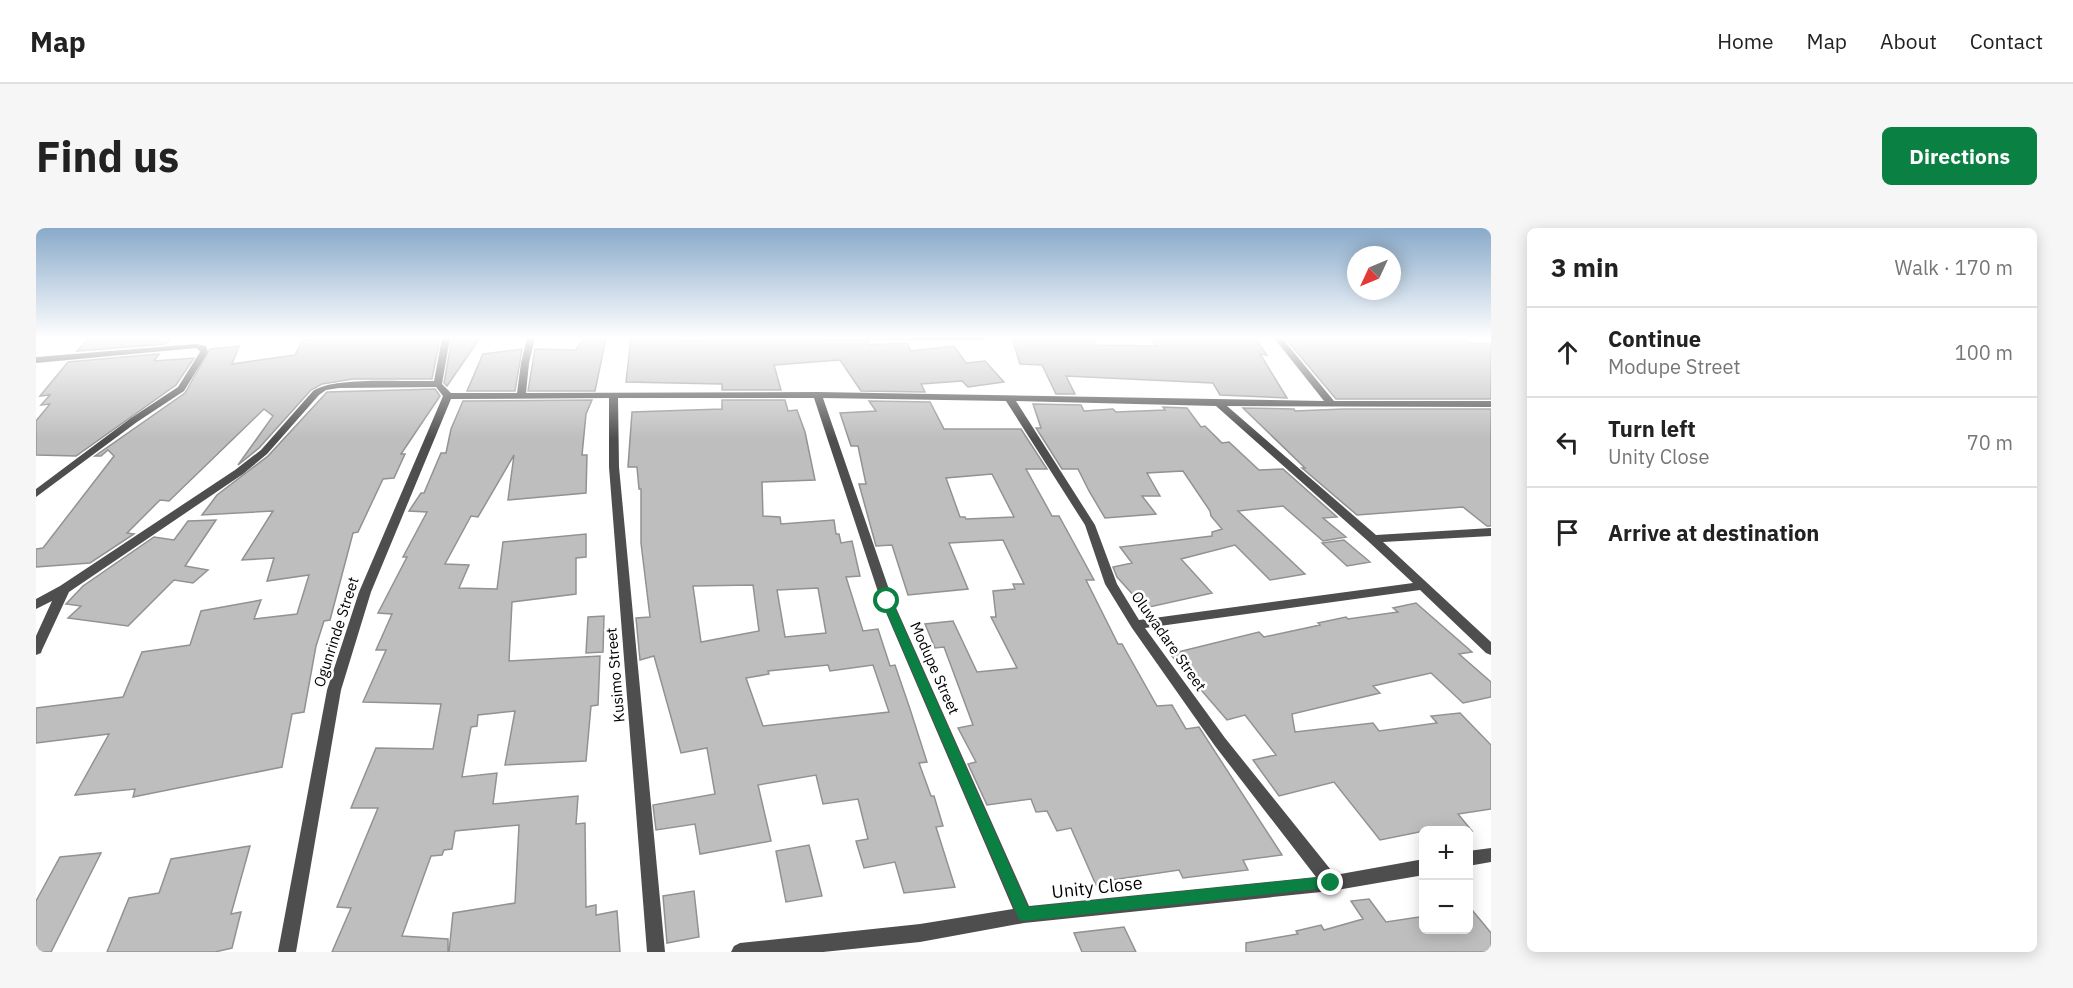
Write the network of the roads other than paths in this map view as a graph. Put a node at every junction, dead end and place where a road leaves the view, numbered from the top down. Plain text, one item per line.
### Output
1 (192, 372) edge
2 (440, 372) edge
3 (524, 372) edge
4 (1305, 372) edge
5 (438, 384) junction
6 (521, 395) junction
7 (818, 395) junction
8 (448, 396) junction
9 (613, 396) junction
10 (1010, 399) junction
11 (1330, 402) junction
12 (1218, 404) junction
13 (1491, 404) edge
14 (36, 494) edge
15 (1491, 532) edge
16 (1373, 539) junction
17 (1423, 586) junction
18 (64, 589) junction
19 (36, 605) edge
20 (1136, 625) junction
21 (36, 650) edge
22 (1491, 650) edge
23 (1491, 855) edge
24 (1473, 858) edge
25 (1419, 868) edge
26 (1331, 883) junction
27 (1024, 915) junction
28 (287, 952) edge
29 (656, 952) edge
30 (740, 952) edge

1 - 14 street
2 - 5 street
3 - 6 street
4 - 11 street
5 - 8 street
5 - 18 street
6 - 8 street
6 - 9 street
7 - 9 street
7 - 10 street
7 - 27 street, Modupe Street
8 - 28 street, Ogunrinde Street
9 - 29 street, Kusimo Street
10 - 12 street
10 - 20 street, Oluwadare Street
11 - 12 street
11 - 13 street
12 - 16 street
15 - 16 street
16 - 17 street
17 - 20 street
17 - 22 street
18 - 19 street
18 - 21 street
20 - 26 street, Oluwadare Street
23 - 24 street
25 - 26 street, Unity Close
26 - 27 street, Unity Close
27 - 30 street, Unity Close

